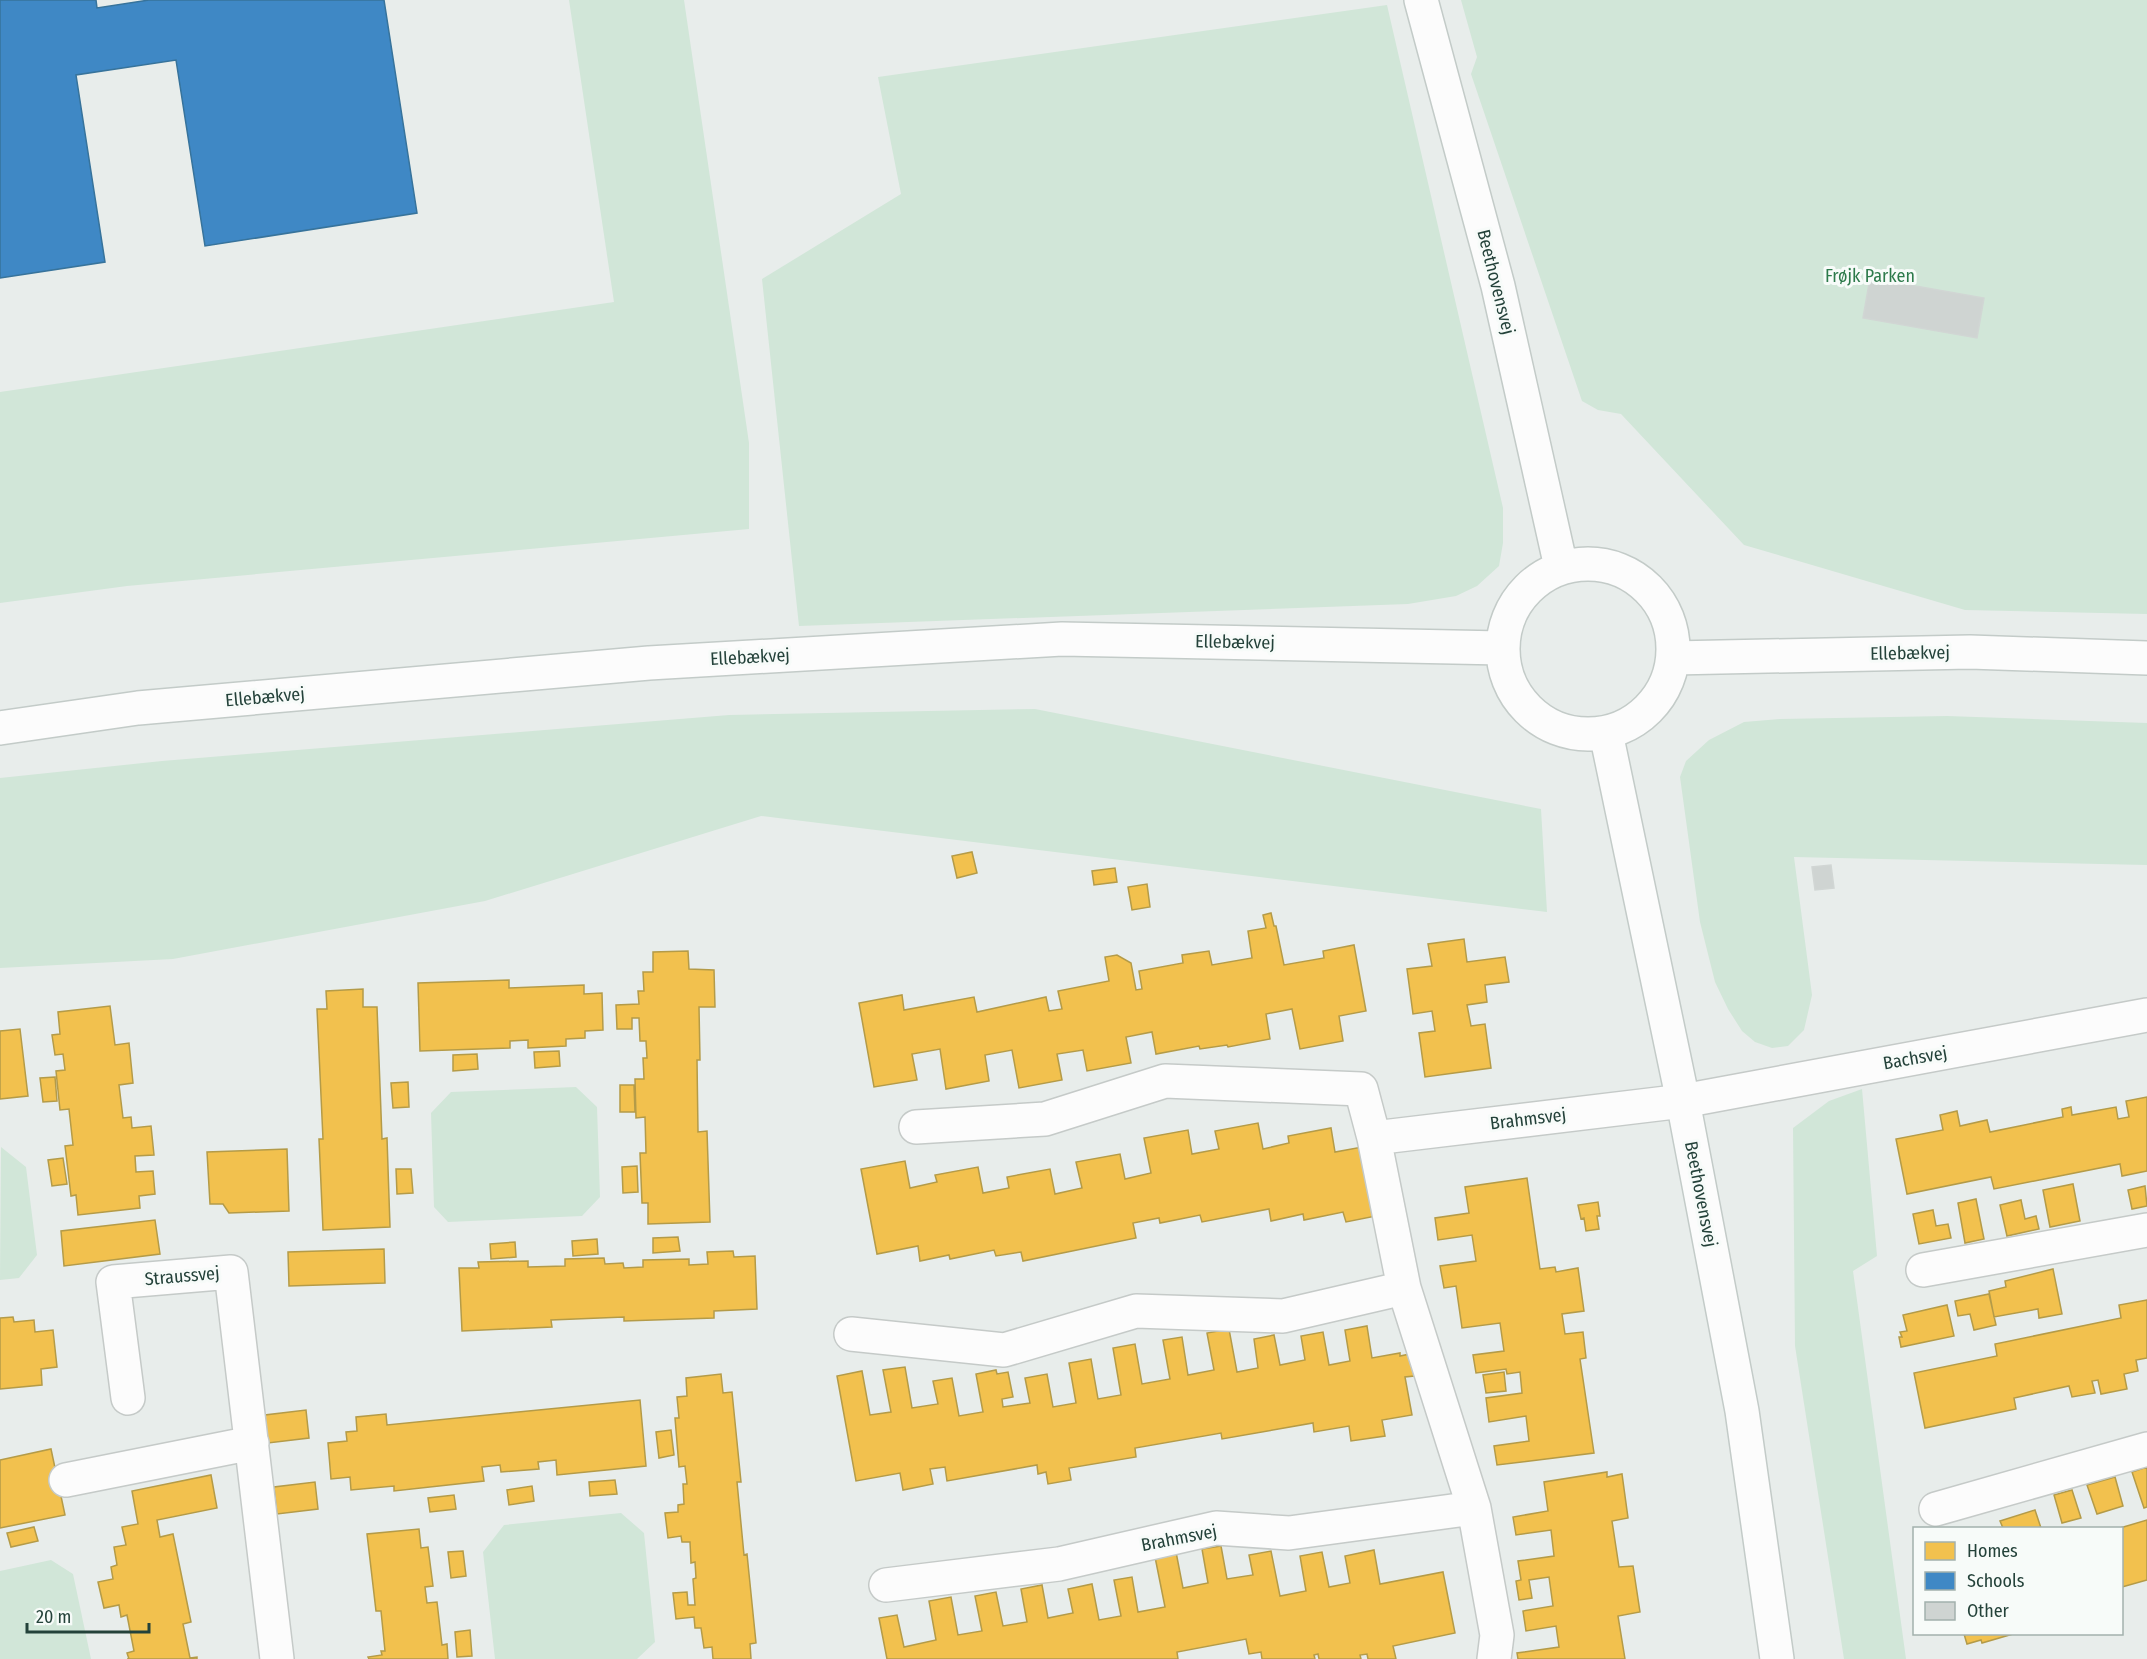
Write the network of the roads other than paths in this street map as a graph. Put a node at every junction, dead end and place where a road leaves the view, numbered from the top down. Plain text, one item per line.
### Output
1 (1421, 0) edge
2 (1561, 567) junction
3 (1502, 648) junction
4 (1673, 658) junction
5 (2147, 658) edge
6 (0, 728) edge
7 (1606, 733) junction
8 (2147, 1016) edge
9 (1683, 1101) junction
10 (916, 1127) dead end
11 (1374, 1138) junction
12 (2147, 1230) edge
13 (1923, 1270) dead end
14 (1404, 1288) junction
15 (851, 1334) dead end
16 (128, 1398) dead end
17 (252, 1443) junction
18 (2147, 1449) edge
19 (66, 1480) dead end
20 (1474, 1508) junction
21 (1936, 1509) dead end
22 (886, 1585) dead end
23 (277, 1659) edge
24 (1494, 1659) edge
25 (1777, 1659) edge

1 - 2 street, Beethovensvej
2 - 3 street
2 - 4 street
3 - 6 street, Ellebækvej
3 - 7 street
4 - 5 street, Ellebækvej
4 - 7 street
7 - 9 street, Beethovensvej
8 - 9 street, Bachsvej
9 - 11 street, Brahmsvej
9 - 25 street, Beethovensvej
10 - 11 street
11 - 14 street
12 - 13 street
14 - 15 street
14 - 20 street
16 - 17 street, Straussvej
17 - 19 street
17 - 23 street, Straussvej
18 - 21 street
20 - 22 street, Brahmsvej
20 - 24 street

